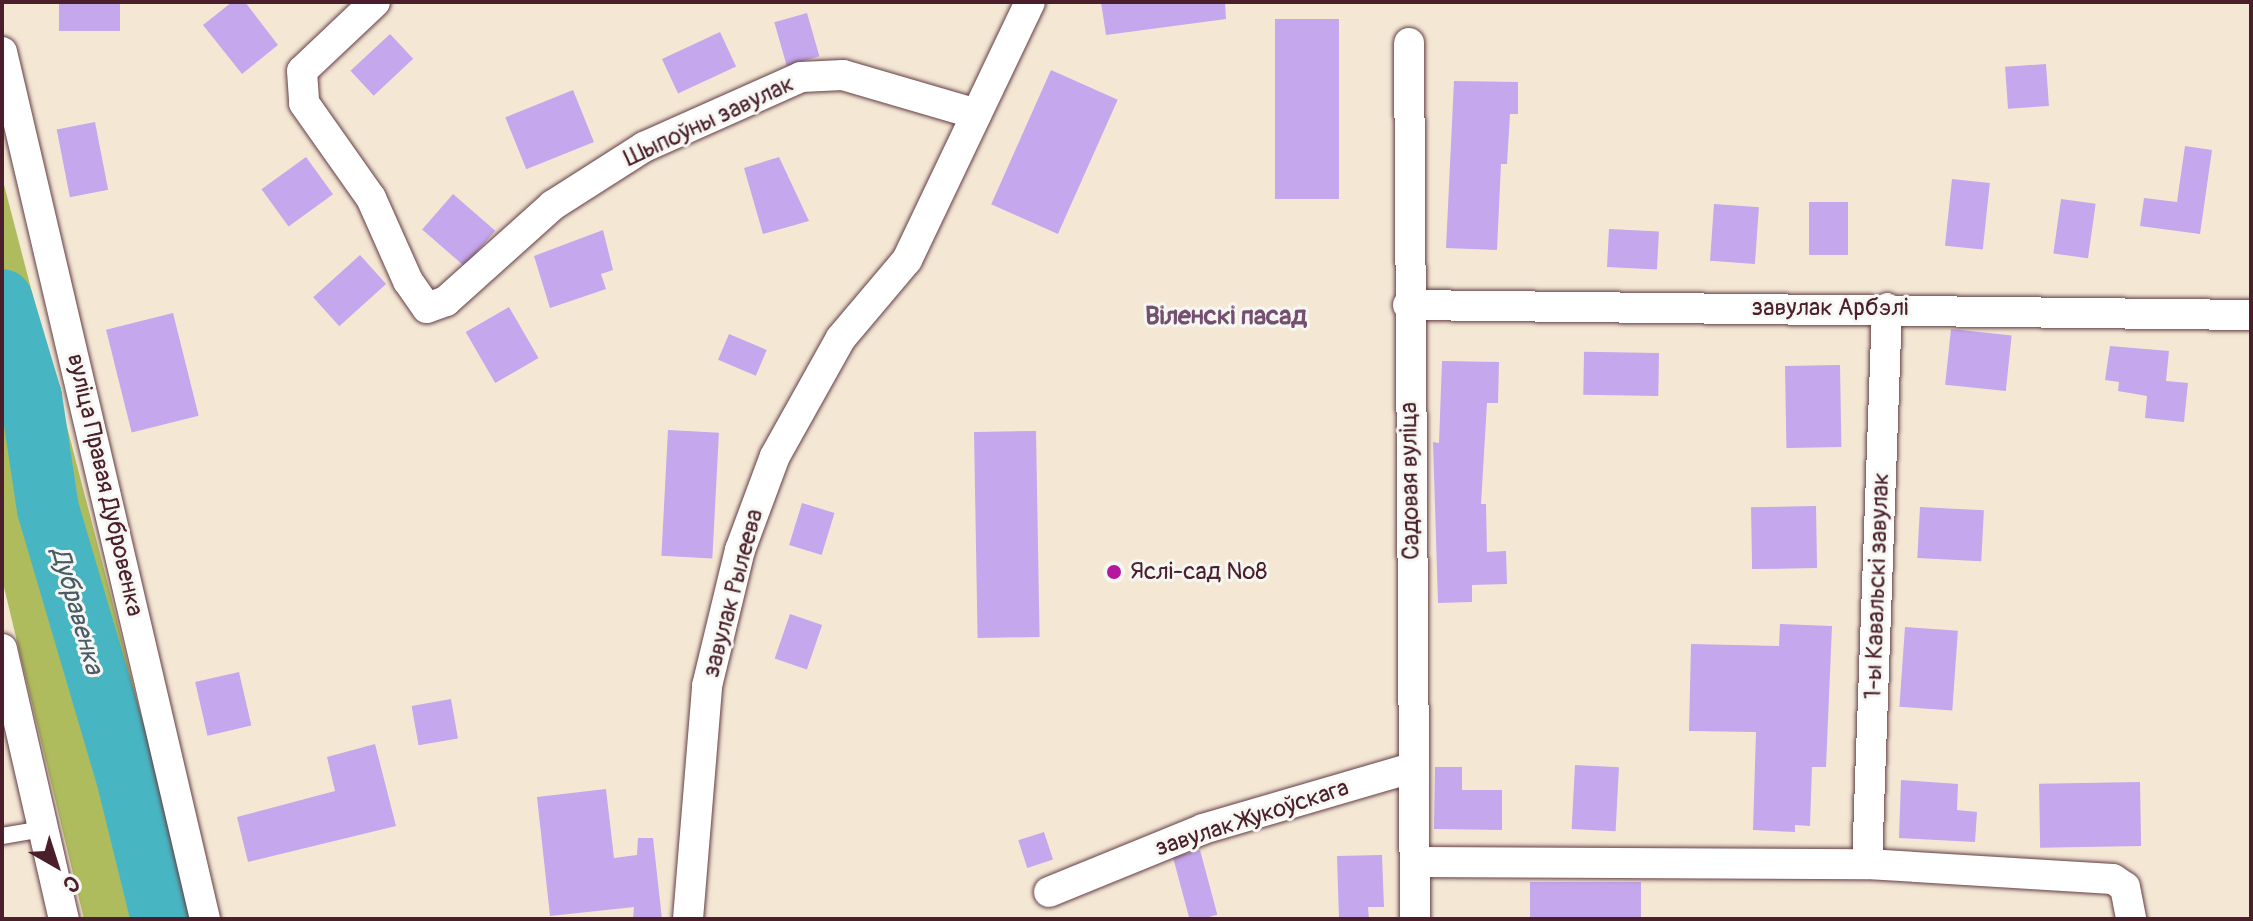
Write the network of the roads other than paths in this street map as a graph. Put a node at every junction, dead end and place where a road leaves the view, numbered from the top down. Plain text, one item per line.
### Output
1 (375, 2) edge
2 (1030, 2) edge
3 (1409, 43) dead end
4 (2, 52) edge
5 (976, 114) junction
6 (1408, 305) junction
7 (1887, 308) junction
8 (2251, 315) edge
9 (2, 649) edge
10 (1412, 768) junction
11 (43, 829) junction
12 (2, 836) edge
13 (1417, 862) junction
14 (1867, 864) junction
15 (1049, 892) dead end
16 (64, 919) edge
17 (205, 919) edge
18 (688, 919) edge
19 (1415, 919) edge
20 (2131, 919) edge

1 - 5 street, Шыпоўны завулак
2 - 5 street, завулак Рылеева
3 - 6 street, Садовая вуліца
4 - 17 street, вуліца Правая Дубровенка
5 - 18 street, завулак Рылеева
6 - 7 street, завулак Арбэлі
6 - 10 street, Садовая вуліца
7 - 8 street, завулак Арбэлі
7 - 14 street, 1-ы Кавальскі завулак
9 - 11 street
10 - 13 street, Садовая вуліца
10 - 15 street, завулак Жукоўскага
11 - 12 lane
11 - 16 street
13 - 14 street
13 - 19 street, Садовая вуліца
14 - 20 street

